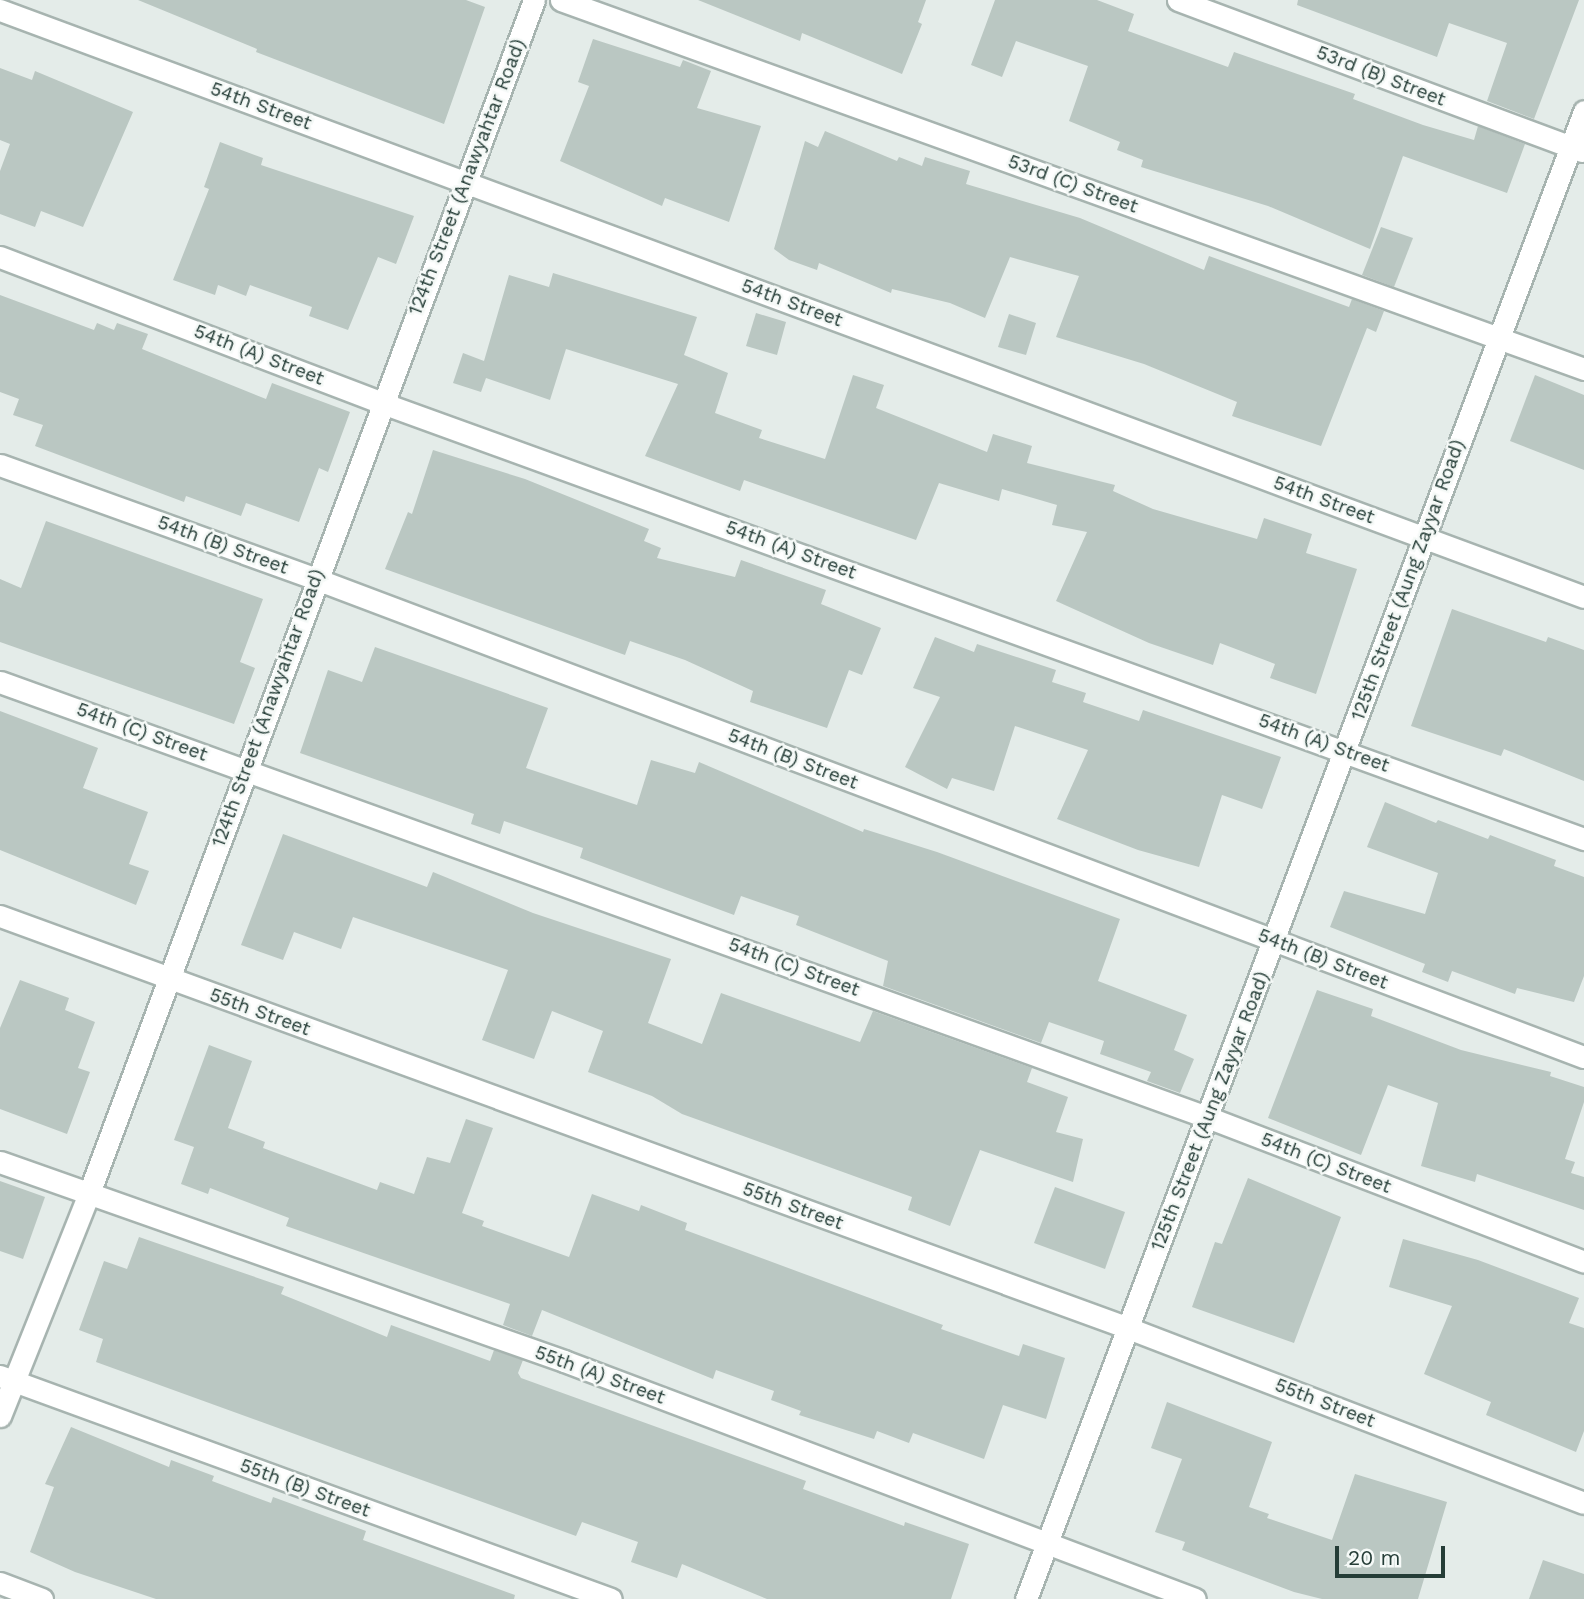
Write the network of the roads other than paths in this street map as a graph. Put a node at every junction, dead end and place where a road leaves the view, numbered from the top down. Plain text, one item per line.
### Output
1 (534, 0) edge
2 (561, 0) edge
3 (1178, 0) edge
4 (0, 10) edge
5 (1584, 111) edge
6 (1577, 149) edge
7 (465, 182) junction
8 (0, 257) edge
9 (1499, 338) junction
10 (1584, 369) edge
11 (382, 402) junction
12 (0, 465) edge
13 (1423, 537) junction
14 (316, 579) junction
15 (1584, 597) edge
16 (0, 682) edge
17 (1345, 750) junction
18 (246, 770) junction
19 (1584, 839) edge
20 (0, 916) edge
21 (1273, 940) junction
22 (168, 978) junction
23 (1584, 1057) edge
24 (1208, 1117) junction
25 (0, 1162) edge
26 (88, 1196) junction
27 (1584, 1262) edge
28 (1128, 1328) junction
29 (6, 1379) edge
30 (0, 1416) edge
31 (1584, 1503) edge
32 (1048, 1543) junction
33 (0, 1583) edge
34 (42, 1599) edge
35 (611, 1599) edge
36 (1026, 1599) edge
37 (1195, 1599) edge

1 - 7 street, 124th Street (Anawyahtar Road)
2 - 9 street, 53rd (C) Street
3 - 6 street, 53rd (B) Street
4 - 7 street, 54th Street
5 - 6 street, 125th Street (Aung Zayyar Road)
6 - 9 street, 125th Street (Aung Zayyar Road)
7 - 11 street, 124th Street (Anawyahtar Road)
7 - 13 street, 54th Street
8 - 11 street, 54th (A) Street
9 - 10 street, 53rd (C) Street
9 - 13 street, 125th Street (Aung Zayyar Road)
11 - 14 street, 124th Street (Anawyahtar Road)
11 - 17 street, 54th (A) Street
12 - 14 street, 54th (B) Street
13 - 15 street, 54th Street
13 - 17 street, 125th Street (Aung Zayyar Road)
14 - 18 street, 124th Street (Anawyahtar Road)
14 - 21 street, 54th (B) Street
16 - 18 street, 54th (C) Street
17 - 19 street, 54th (A) Street
17 - 21 street, 125th Street (Aung Zayyar Road)
18 - 22 street, 124th Street (Anawyahtar Road)
18 - 24 street, 54th (C) Street
20 - 22 street, 55th Street
21 - 23 street, 54th (B) Street
21 - 24 street, 125th Street (Aung Zayyar Road)
22 - 26 street, 124th Street (Anawyahtar Road)
22 - 28 street, 55th Street
24 - 27 street, 54th (C) Street
24 - 28 street, 125th Street (Aung Zayyar Road)
25 - 26 street, 55th (A) Street
26 - 29 street, 124th Street (Anawyahtar Road)
26 - 32 street, 55th (A) Street
28 - 31 street, 55th Street
28 - 32 street, 125th Street (Aung Zayyar Road)
29 - 30 street, 124th Street (Anawyahtar Road)
29 - 35 street, 55th (B) Street
32 - 36 street, 125th Street (Aung Zayyar Road)
32 - 37 street, 55th (A) Street
33 - 34 street

